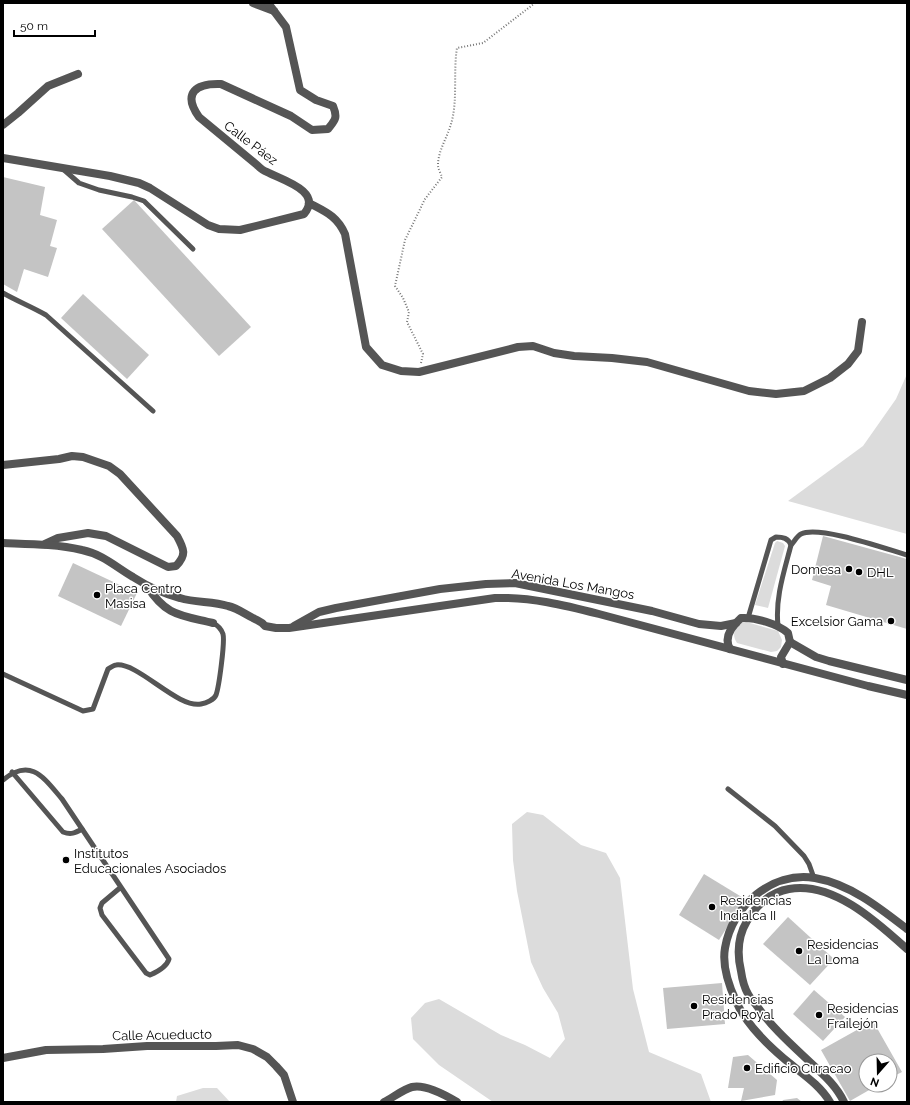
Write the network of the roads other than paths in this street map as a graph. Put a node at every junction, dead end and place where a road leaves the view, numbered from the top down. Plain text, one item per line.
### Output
1 (253, 3) edge
2 (268, 3) edge
3 (275, 12) junction
4 (78, 74) dead end
5 (3, 125) edge
6 (3, 158) edge
7 (62, 169) junction
8 (309, 203) junction
9 (193, 249) dead end
10 (3, 293) edge
11 (862, 322) dead end
12 (153, 411) dead end
13 (3, 465) edge
14 (3, 543) edge
15 (45, 544) junction
16 (791, 545) junction
17 (907, 555) edge
18 (147, 586) junction
19 (748, 618) junction
20 (213, 623) joint
21 (736, 623) junction
22 (778, 626) junction
23 (290, 628) junction
24 (790, 642) junction
25 (730, 649) junction
26 (784, 664) junction
27 (3, 674) edge
28 (907, 680) edge
29 (907, 695) edge
30 (12, 772) junction
31 (3, 780) edge
32 (728, 789) dead end
33 (82, 829) junction
34 (814, 878) junction
35 (121, 888) junction
36 (907, 929) edge
37 (907, 949) edge
38 (3, 1058) edge
39 (293, 1102) edge
40 (384, 1102) edge
41 (458, 1102) edge
42 (830, 1102) edge
43 (844, 1102) edge

1 - 3 street
2 - 3 street, Calle Páez
3 - 8 street, Calle Páez
4 - 5 street
6 - 7 street
7 - 8 street
7 - 9 lane
8 - 11 street
10 - 12 lane
13 - 15 street
14 - 15 street, Avenida Los Mangos
15 - 18 street, Avenida Los Mangos
16 - 17 lane
16 - 19 lane
16 - 22 lane
18 - 20 street
18 - 23 street, Avenida Los Mangos
19 - 21 street, Avenida Los Mangos
19 - 22 street
20 - 27 lane
21 - 23 street, Avenida Los Mangos
21 - 25 street
22 - 24 street
23 - 25 street, Avenida Los Mangos
24 - 26 street
24 - 28 street
25 - 26 street, Avenida Los Mangos
26 - 29 street, Avenida Los Mangos
30 - 31 lane
30 - 33 lane
30 - 33 lane
32 - 34 lane
33 - 35 lane
34 - 36 street
34 - 42 street
35 - 35 lane
37 - 43 street
38 - 39 street, Calle Acueducto
40 - 41 street

